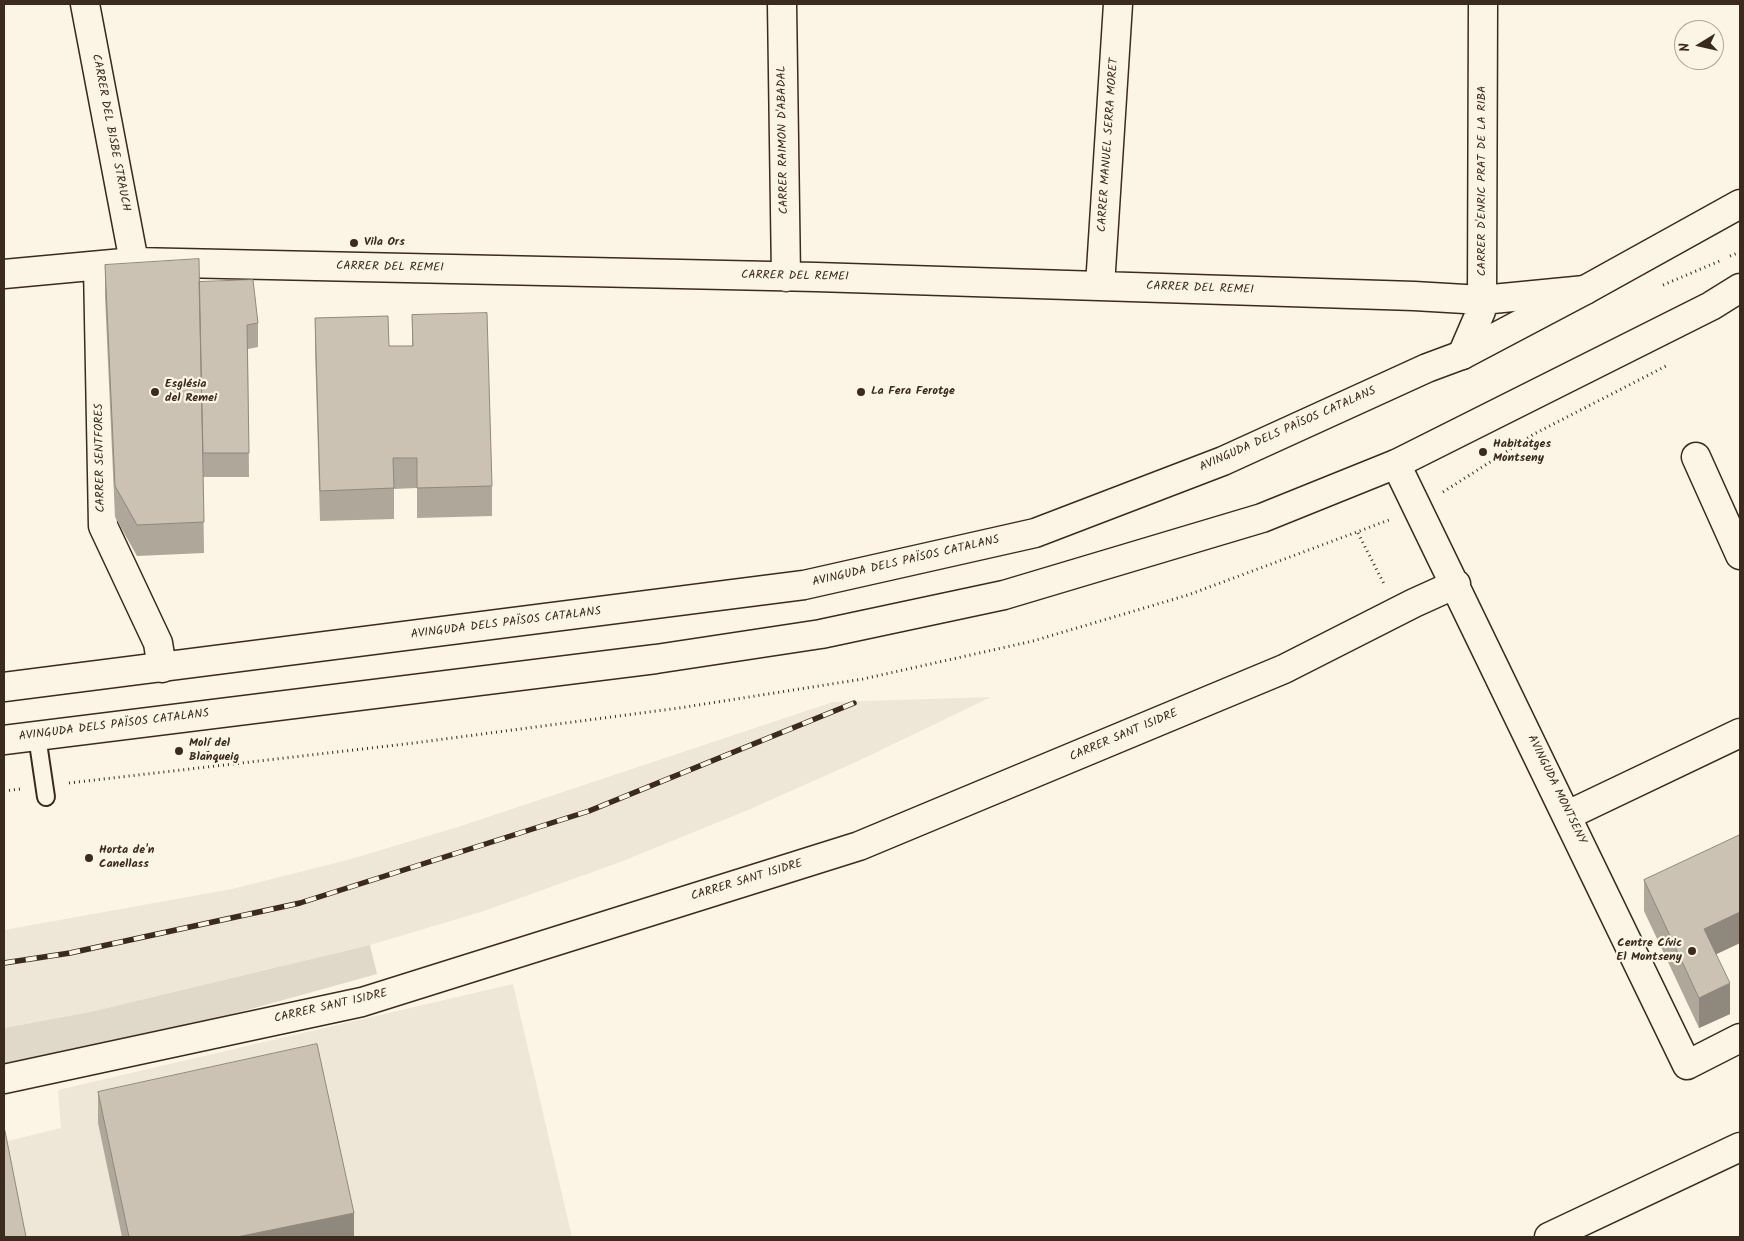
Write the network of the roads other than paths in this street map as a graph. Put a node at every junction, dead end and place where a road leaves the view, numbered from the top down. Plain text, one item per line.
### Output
1 (85, 4) edge
2 (782, 4) edge
3 (1118, 4) edge
4 (1483, 4) edge
5 (1740, 204) edge
6 (134, 262) junction
7 (98, 266) junction
8 (4, 274) edge
9 (786, 277) junction
10 (1100, 286) junction
11 (1740, 288) edge
12 (1586, 290) junction
13 (1482, 300) junction
14 (1462, 355) junction
15 (1696, 457) dead end
16 (1396, 464) junction
17 (1740, 556) edge
18 (1456, 584) junction
19 (162, 668) junction
20 (4, 687) edge
21 (1740, 734) edge
22 (37, 736) junction
23 (4, 740) edge
24 (45, 791) road end
25 (1568, 815) junction
26 (1740, 1038) edge
27 (4, 1079) edge
28 (1740, 1147) edge
29 (1549, 1237) edge

1 - 6 street, CARRER DEL BISBE STRAUCH
2 - 9 street, CARRER RAIMON D'ABADAL
3 - 10 street, CARRER MANUEL SERRA MORET
4 - 13 street, CARRER D'ENRIC PRAT DE LA RIBA
5 - 12 street, AVINGUDA DELS PAÏSOS CATALANS
6 - 7 street, CARRER DEL REMEI
6 - 9 street, CARRER DEL REMEI
7 - 8 street, CARRER DEL REMEI
7 - 19 street, CARRER SENTFORES
9 - 10 street, CARRER DEL REMEI
10 - 13 street, CARRER DEL REMEI
11 - 16 street, AVINGUDA DELS PAÏSOS CATALANS
12 - 13 street, CARRER DEL REMEI
12 - 14 street, AVINGUDA DELS PAÏSOS CATALANS
13 - 14 street, CARRER D'ENRIC PRAT DE LA RIBA
14 - 19 street, AVINGUDA DELS PAÏSOS CATALANS
15 - 17 street
16 - 18 street, AVINGUDA MONTSENY
16 - 22 street, AVINGUDA DELS PAÏSOS CATALANS
18 - 25 street, AVINGUDA MONTSENY
18 - 27 street, CARRER SANT ISIDRE
19 - 20 street, AVINGUDA DELS PAÏSOS CATALANS
21 - 25 street
22 - 23 street, AVINGUDA DELS PAÏSOS CATALANS
22 - 24 lane
25 - 26 street, AVINGUDA MONTSENY
28 - 29 street

